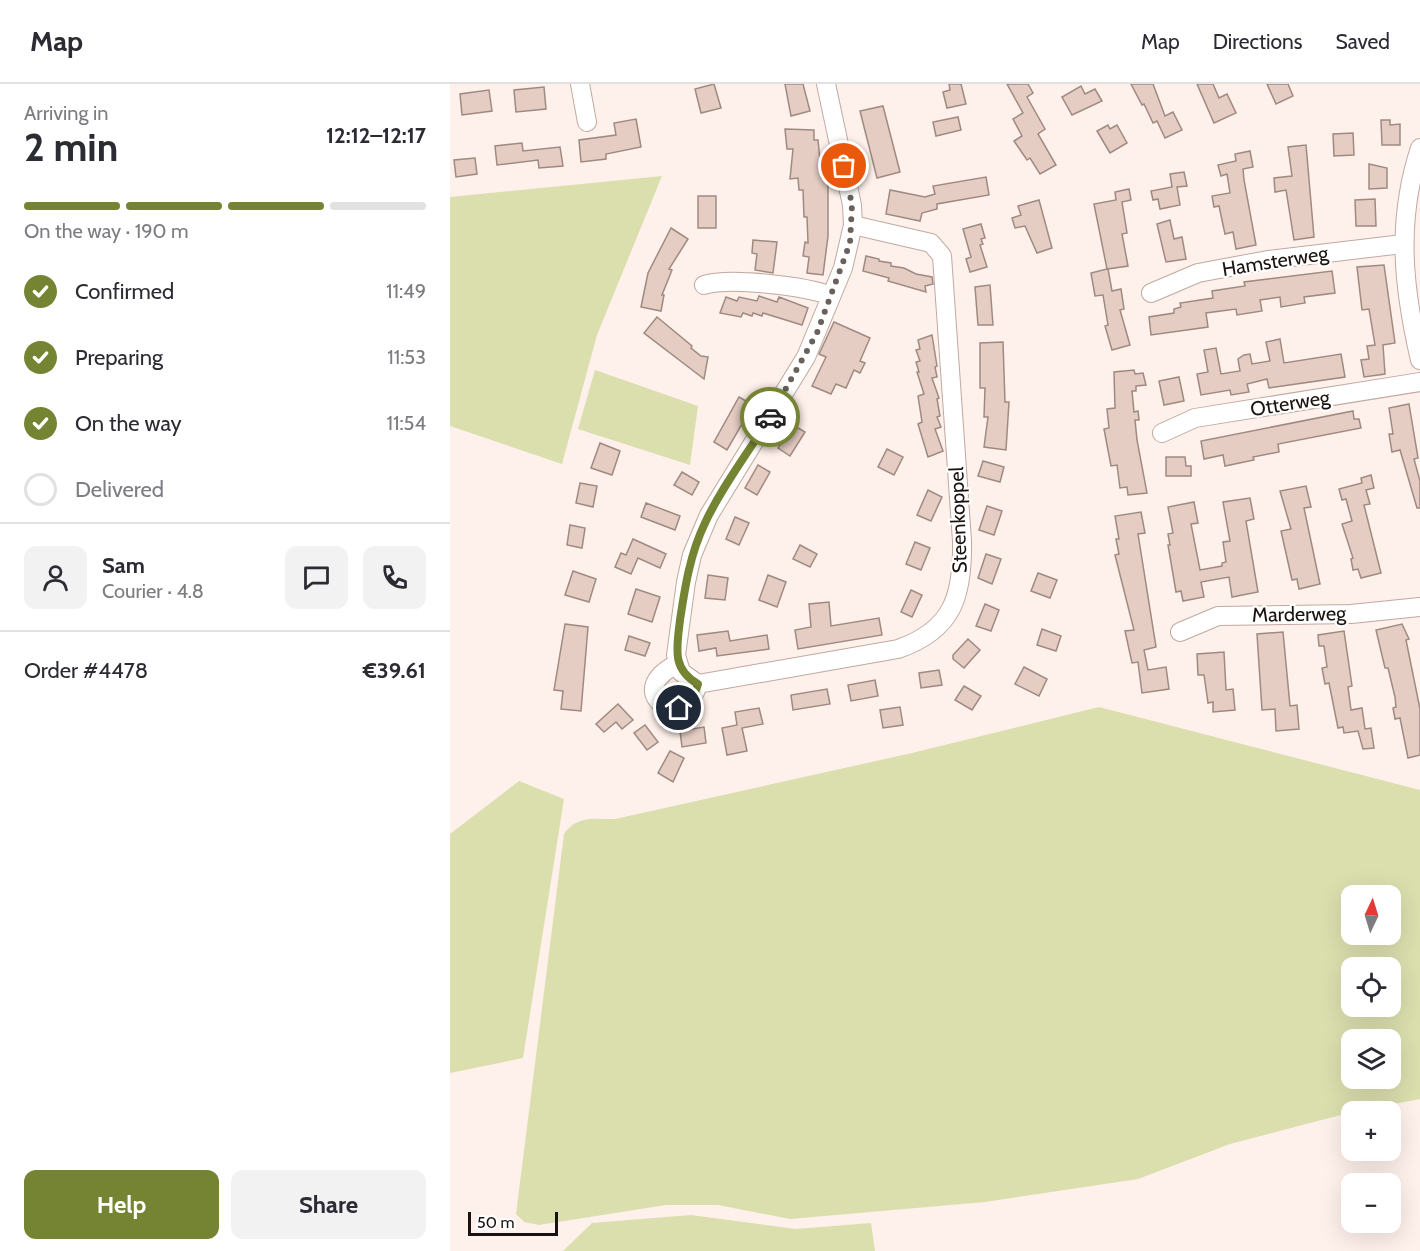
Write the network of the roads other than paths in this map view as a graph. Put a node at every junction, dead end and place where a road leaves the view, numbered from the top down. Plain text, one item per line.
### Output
1 (580, 84) edge
2 (826, 84) edge
3 (587, 122) dead end
4 (1420, 148) edge
5 (853, 225) junction
6 (1402, 244) junction
7 (704, 285) dead end
8 (1151, 293) dead end
9 (831, 296) junction
10 (1420, 360) edge
11 (1420, 382) edge
12 (1162, 433) dead end
13 (1420, 607) edge
14 (1180, 632) dead end
15 (677, 664) junction
16 (698, 684) junction

1 - 3 street
2 - 5 street
4 - 6 street
5 - 9 street
5 - 16 street, Steenkoppel
6 - 8 street, Hamsterweg
6 - 10 street
7 - 9 street
9 - 15 street
11 - 12 street, Otterweg
13 - 14 street, Marderweg
15 - 16 street
15 - 16 street

